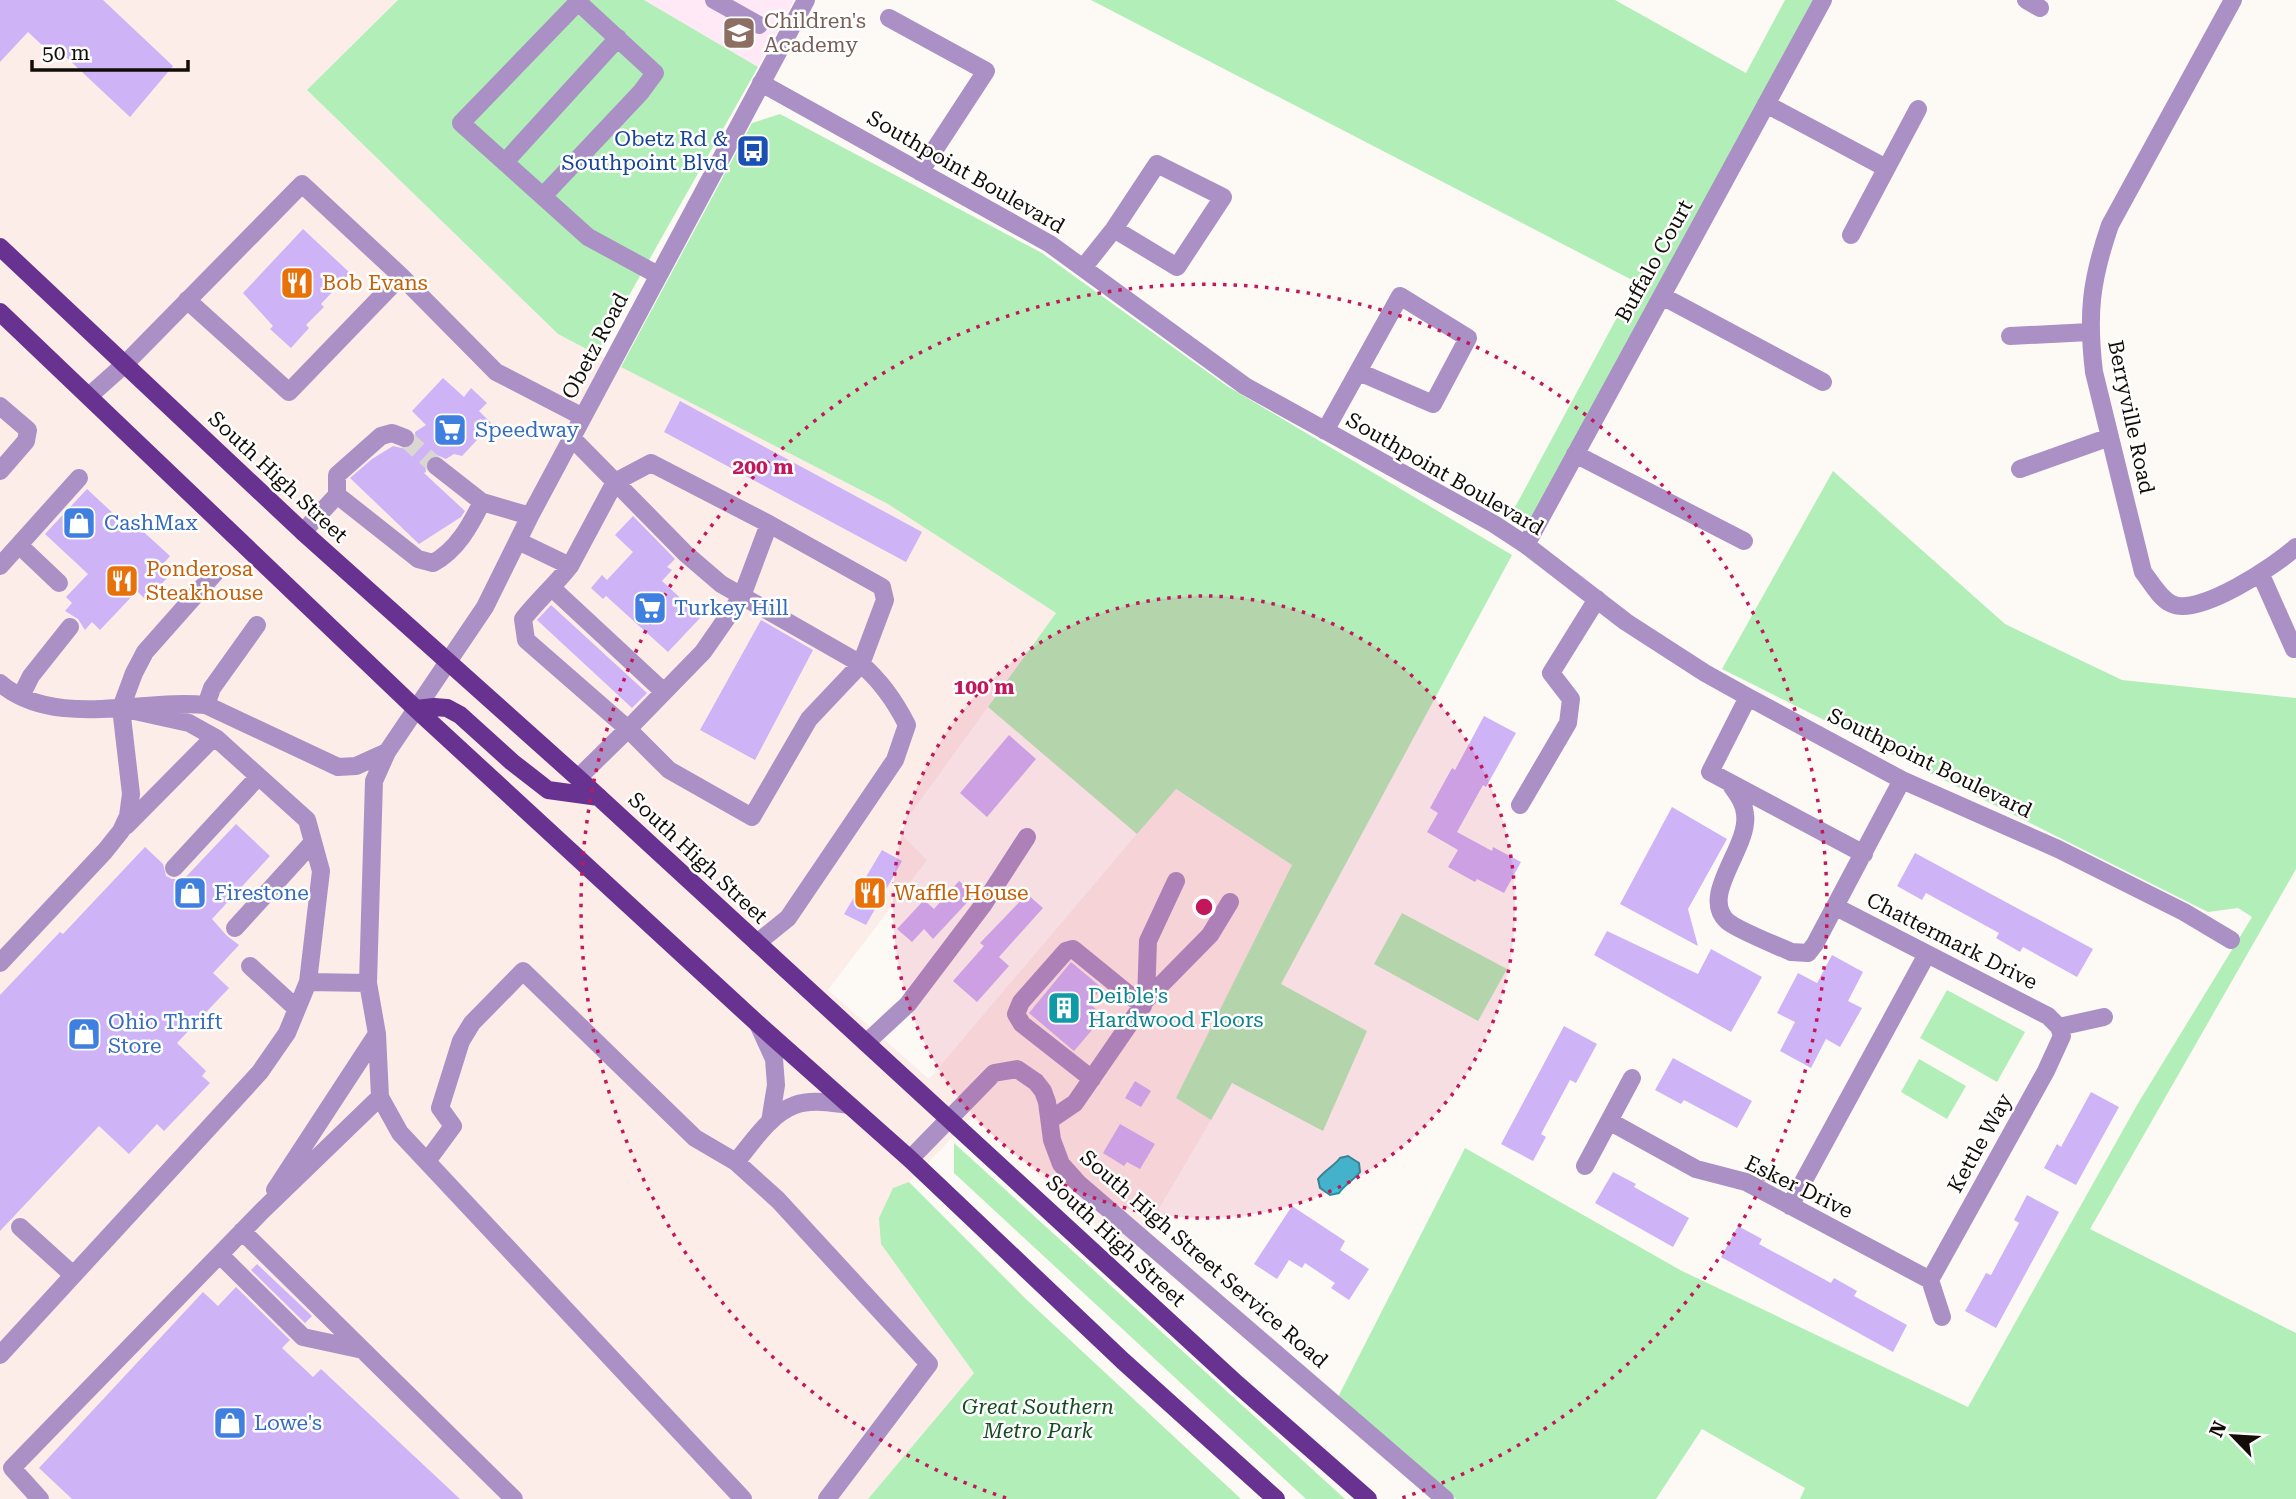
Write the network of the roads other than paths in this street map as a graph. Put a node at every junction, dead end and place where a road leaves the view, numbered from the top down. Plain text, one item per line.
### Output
1 (714, 0) edge
2 (806, 0) edge
3 (1823, 0) edge
4 (2233, 0) edge
5 (889, 18) dead end
6 (759, 25) dead end
7 (618, 38) junction
8 (761, 83) junction
9 (1766, 104) junction
10 (1918, 109) dead end
11 (505, 162) junction
12 (1886, 168) junction
13 (920, 172) junction
14 (543, 196) junction
15 (1114, 229) junction
16 (1851, 235) dead end
17 (0, 247) edge
18 (1083, 268) junction
19 (658, 275) junction
20 (401, 276) junction
21 (1662, 296) junction
22 (187, 300) junction
23 (0, 312) edge
24 (2090, 332) junction
25 (2010, 336) dead end
26 (125, 363) junction
27 (1359, 372) junction
28 (1824, 382) dead end
29 (89, 396) junction
30 (0, 406) edge
31 (583, 417) junction
32 (1325, 431) junction
33 (2110, 437) junction
34 (404, 438) dead end
35 (572, 438) junction
36 (1575, 454) junction
37 (436, 466) tunnel mouth
38 (2020, 469) dead end
39 (0, 471) edge
40 (79, 478) dead end
41 (615, 482) junction
42 (337, 495) junction
43 (482, 502) junction
44 (530, 516) junction
45 (769, 524) junction
46 (303, 532) junction
47 (518, 541) junction
48 (1744, 541) dead end
49 (19, 545) junction
50 (1526, 545) junction
51 (2296, 547) edge
52 (0, 566) edge
53 (570, 566) junction
54 (215, 573) dead end
55 (2260, 575) junction
56 (59, 583) dead end
57 (552, 588) junction
58 (742, 596) junction
59 (1597, 599) junction
60 (257, 625) dead end
61 (70, 628) dead end
62 (2294, 649) dead end
63 (447, 663) junction
64 (861, 664) junction
65 (0, 683) edge
66 (664, 692) junction
67 (21, 696) junction
68 (1748, 698) junction
69 (206, 705) junction
70 (121, 708) junction
71 (416, 709) junction
72 (628, 729) junction
73 (214, 737) junction
74 (387, 752) junction
75 (258, 777) junction
76 (578, 778) junction
77 (1902, 780) junction
78 (1731, 785) junction
79 (599, 797) junction
80 (1520, 805) dead end
81 (121, 831) junction
82 (1027, 837) dead end
83 (313, 842) junction
84 (1864, 854) junction
85 (174, 868) dead end
86 (1176, 881) dead end
87 (1230, 902) dead end
88 (1836, 907) junction
89 (234, 928) dead end
90 (2231, 940) dead end
91 (757, 943) junction
92 (1927, 954) junction
93 (0, 963) edge
94 (250, 967) dead end
95 (307, 982) junction
96 (368, 983) junction
97 (1145, 1003) junction
98 (297, 1009) junction
99 (2104, 1017) dead end
100 (757, 1023) junction
101 (2059, 1027) junction
102 (377, 1034) junction
103 (866, 1043) junction
104 (1632, 1078) dead end
105 (1092, 1079) junction
106 (380, 1097) junction
107 (849, 1105) junction
108 (949, 1119) junction
109 (1050, 1120) junction
110 (1609, 1121) junction
111 (770, 1122) junction
112 (910, 1159) junction
113 (428, 1160) junction
114 (736, 1162) junction
115 (1585, 1166) dead end
116 (1790, 1206) junction
117 (262, 1211) junction
118 (20, 1227) dead end
119 (242, 1231) junction
120 (220, 1255) junction
121 (74, 1275) junction
122 (1930, 1280) junction
123 (1942, 1317) dead end
124 (363, 1350) junction
125 (0, 1355) edge
126 (40, 1499) edge
127 (514, 1499) edge
128 (743, 1499) edge
129 (827, 1499) edge
130 (1276, 1499) edge
131 (1368, 1499) edge
132 (1445, 1499) edge

1 - 6 street
2 - 8 street, Obetz Road
3 - 9 street, Buffalo Court
4 - 24 street, Berryville Road
5 - 13 street
7 - 11 street
7 - 11 street
7 - 14 street
8 - 13 street, Southpoint Boulevard
8 - 19 street, Obetz Road
9 - 12 street
9 - 21 street, Buffalo Court
10 - 12 street
11 - 14 street
12 - 16 street
13 - 18 street, Southpoint Boulevard
14 - 19 street
15 - 15 street
15 - 18 street
17 - 26 main road, South High Street
18 - 32 street, Southpoint Boulevard
19 - 31 street, Obetz Road
20 - 22 street
20 - 22 street
20 - 31 street
21 - 28 street
21 - 36 street, Buffalo Court
22 - 26 street
23 - 29 main road
24 - 25 street
24 - 33 street, Berryville Road
26 - 29 street
26 - 46 main road, South High Street
27 - 27 street
27 - 32 street
29 - 71 main road
30 - 39 street
31 - 35 street, Obetz Road
32 - 50 street, Southpoint Boulevard
33 - 38 street
33 - 55 street, Berryville Road
34 - 42 street
35 - 41 street
35 - 44 street, Obetz Road
36 - 48 street
36 - 50 street, Buffalo Court
37 - 43 street
40 - 49 street
41 - 45 street
41 - 53 street
41 - 58 street
42 - 43 street
42 - 46 street
43 - 44 street
44 - 47 street, Obetz Road
45 - 58 street
45 - 64 street
46 - 63 main road, South High Street
47 - 53 street
47 - 63 street, Obetz Road
49 - 52 street
49 - 56 street
50 - 59 street, Southpoint Boulevard
51 - 55 street
53 - 57 street
54 - 70 street
55 - 62 street
57 - 66 street
57 - 72 street
58 - 64 street
58 - 66 street
59 - 68 street, Southpoint Boulevard
59 - 80 street
60 - 69 street
61 - 67 street
63 - 71 street, Obetz Road
63 - 76 main road, South High Street
64 - 72 street
64 - 91 street
65 - 67 street
66 - 72 street
67 - 70 street
68 - 77 street, Southpoint Boulevard
68 - 78 street
69 - 70 street
69 - 74 street
70 - 73 street
70 - 81 street
71 - 74 street, Obetz Road
71 - 79 main road
71 - 100 main road
72 - 76 street
73 - 75 street
73 - 81 street
74 - 96 street, Obetz Road
75 - 83 street
75 - 85 street
76 - 79 main road, South High Street
77 - 84 street, Chattermark Drive
77 - 90 street, Southpoint Boulevard
78 - 84 street
78 - 88 street
79 - 91 main road, South High Street
81 - 93 street
82 - 103 street
83 - 89 street
83 - 95 street
84 - 88 street, Chattermark Drive
86 - 97 street
87 - 97 street
88 - 92 street, Chattermark Drive
91 - 103 main road, South High Street
92 - 101 street, Chattermark Drive
92 - 116 street
94 - 98 street
95 - 96 street
95 - 98 street
96 - 102 street, Obetz Road
97 - 105 street
97 - 105 street
98 - 121 street
99 - 101 street
100 - 107 main road
100 - 111 street
101 - 122 street, Kettle Way
102 - 106 street, Obetz Road
102 - 117 street
103 - 108 main road, South High Street
104 - 110 street
105 - 109 street
106 - 113 street
106 - 117 street
107 - 111 street
107 - 112 main road
108 - 109 street, South High Street Service Road
108 - 112 street, South High Street Service Road
108 - 131 main road, South High Street
109 - 132 street, South High Street Service Road
110 - 115 street
110 - 116 street, Esker Drive
111 - 114 street
112 - 130 main road
113 - 114 street
113 - 128 street
114 - 129 street
116 - 122 street, Esker Drive
117 - 119 street
118 - 121 street
119 - 120 street
119 - 124 street
120 - 124 street
120 - 126 street
121 - 125 street
122 - 123 street
124 - 127 street

